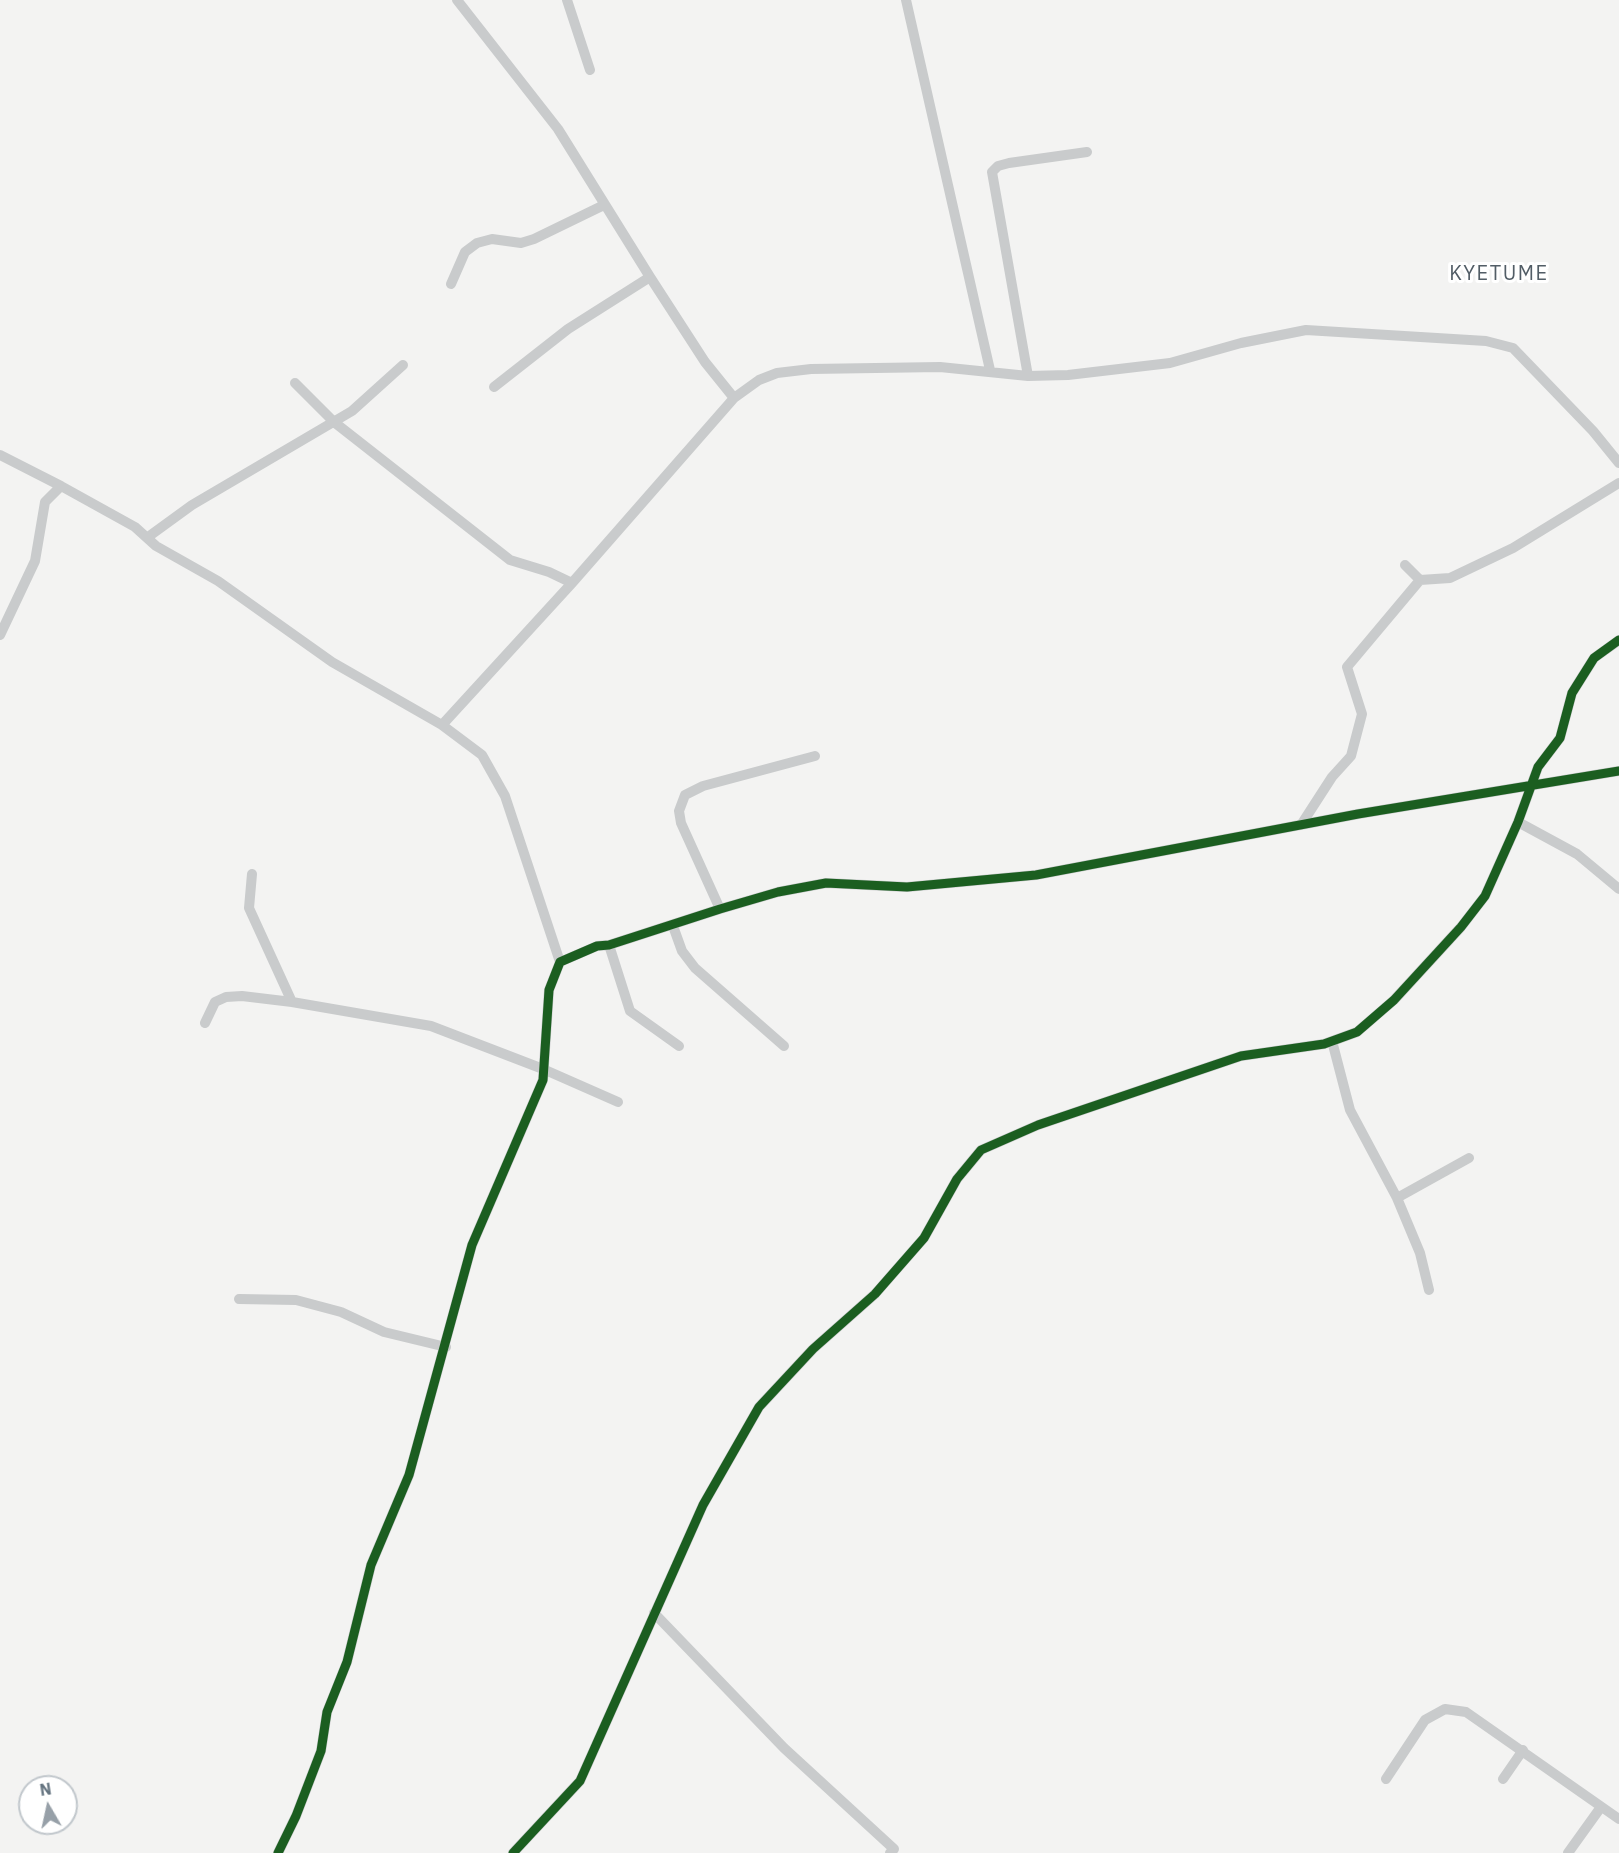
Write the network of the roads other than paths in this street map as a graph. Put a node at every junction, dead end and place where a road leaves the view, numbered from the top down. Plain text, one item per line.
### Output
1 (457, 0) edge
2 (567, 0) edge
3 (906, 0) edge
4 (590, 70) dead end
5 (1087, 152) dead end
6 (604, 205) junction
7 (650, 277) junction
8 (451, 284) dead end
9 (403, 365) dead end
10 (990, 370) junction
11 (1028, 376) junction
12 (296, 382) dead end
13 (494, 387) dead end
14 (734, 398) junction
15 (334, 422) junction
16 (0, 455) edge
17 (1619, 463) edge
18 (1619, 483) edge
19 (61, 486) junction
20 (148, 537) junction
21 (1405, 565) dead end
22 (1420, 580) junction
23 (572, 583) junction
24 (0, 636) edge
25 (1619, 640) edge
26 (441, 725) junction
27 (815, 756) dead end
28 (1619, 771) edge
29 (1530, 787) junction
30 (1518, 822) junction
31 (1301, 825) junction
32 (252, 874) dead end
33 (1619, 889) edge
34 (720, 909) junction
35 (672, 926) junction
36 (609, 945) junction
37 (560, 962) junction
38 (292, 1002) junction
39 (205, 1023) dead end
40 (1332, 1041) junction
41 (679, 1046) dead end
42 (784, 1046) dead end
43 (543, 1069) junction
44 (618, 1102) dead end
45 (1469, 1158) dead end
46 (1397, 1198) junction
47 (1429, 1290) dead end
48 (239, 1299) dead end
49 (446, 1347) junction
50 (654, 1613) junction
51 (1523, 1750) junction
52 (1386, 1779) dead end
53 (1503, 1779) dead end
54 (1601, 1807) junction
55 (1619, 1819) edge
56 (278, 1853) edge
57 (513, 1853) edge
58 (890, 1853) edge
59 (1568, 1853) edge

1 - 6 street
2 - 4 street
3 - 10 street
5 - 11 street
6 - 7 street
6 - 8 street
7 - 13 street
7 - 14 street
9 - 15 street
10 - 11 street
10 - 14 street
11 - 17 street
12 - 15 street
14 - 23 street
15 - 20 street
15 - 23 street
16 - 19 street
18 - 22 street
19 - 20 street
19 - 24 street
20 - 26 street
21 - 22 street
22 - 31 street
23 - 26 street
25 - 29 street
26 - 37 street
27 - 34 street
28 - 29 street
29 - 30 street
29 - 31 street
30 - 33 street
30 - 40 street
31 - 34 street
32 - 38 street
34 - 35 street
35 - 36 street
35 - 42 street
36 - 37 street
36 - 41 street
37 - 43 street
38 - 39 street
38 - 43 street
40 - 46 street
40 - 50 street
43 - 44 street
43 - 49 street
45 - 46 street
46 - 47 street
48 - 49 street
49 - 56 street
50 - 57 street
50 - 58 street
51 - 52 street
51 - 53 street
51 - 54 street
54 - 55 street
54 - 59 street

